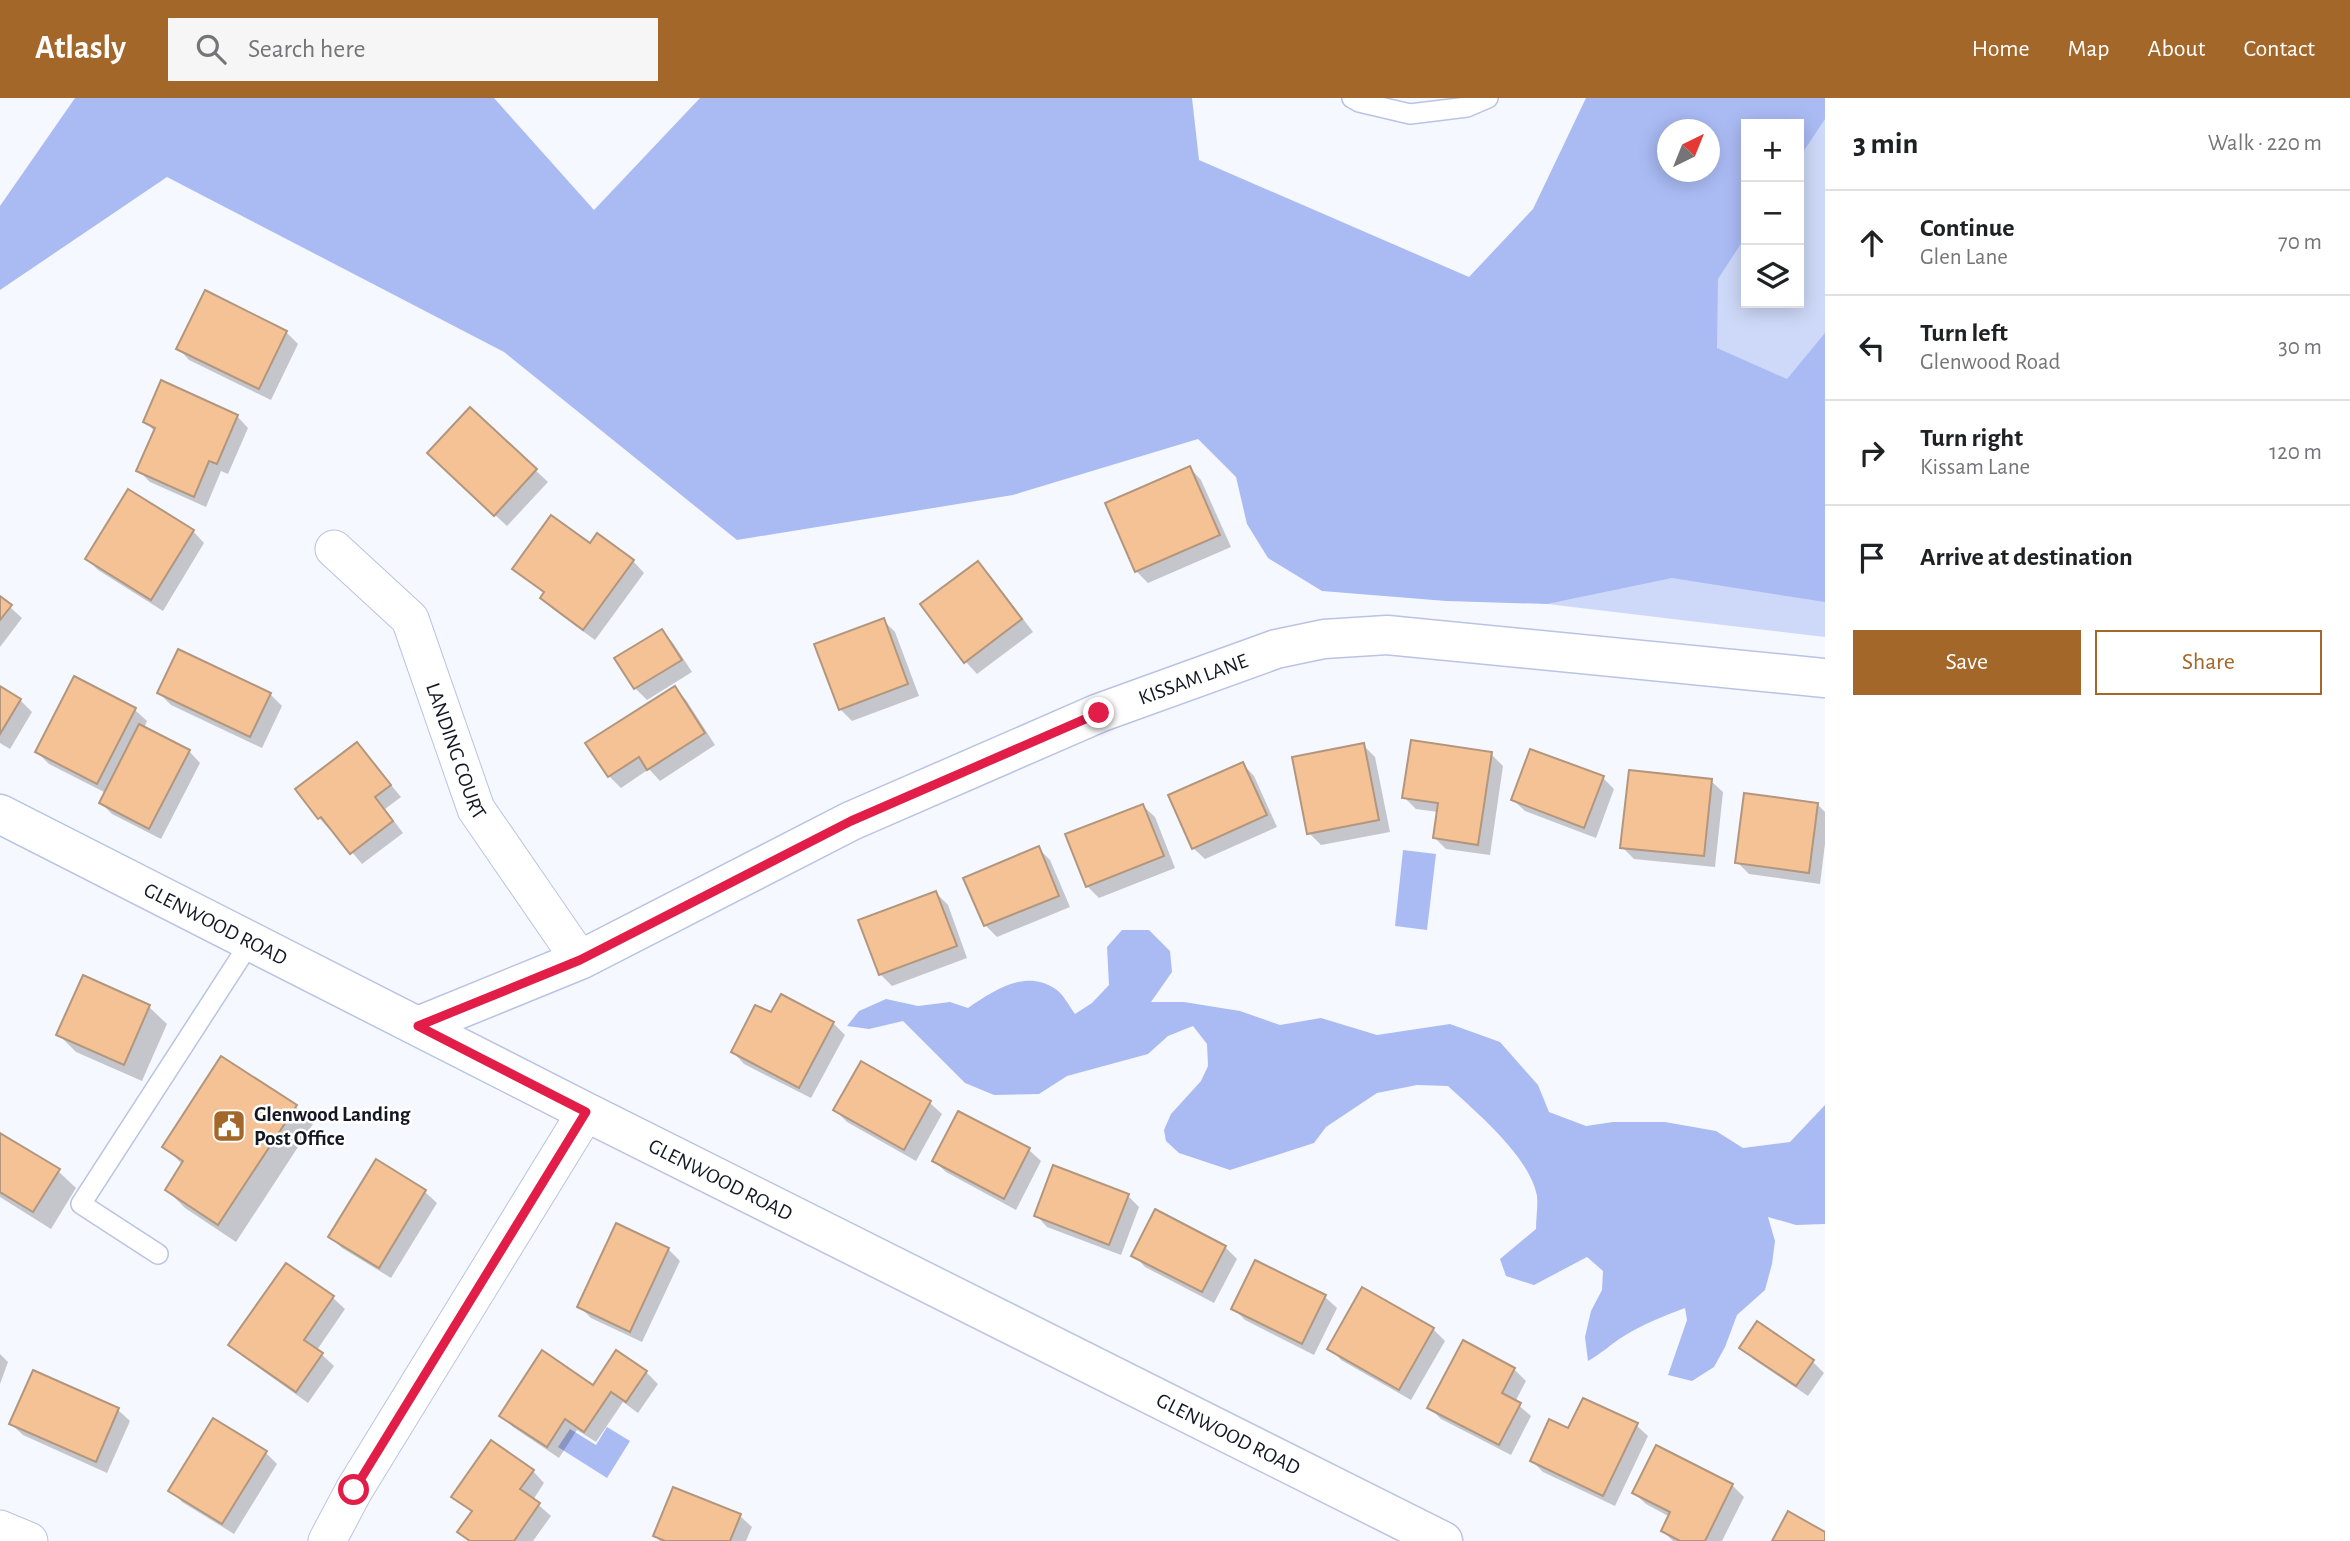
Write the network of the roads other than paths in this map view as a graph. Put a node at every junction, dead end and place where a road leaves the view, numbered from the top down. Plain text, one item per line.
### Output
1 (1352, 98) edge
2 (1488, 98) edge
3 (334, 548) dead end
4 (1825, 678) edge
5 (0, 814) edge
6 (251, 941) junction
7 (580, 960) junction
8 (418, 1026) junction
9 (586, 1112) junction
10 (158, 1254) dead end
11 (0, 1529) edge
12 (29, 1541) edge
13 (327, 1541) edge
14 (1443, 1541) edge

1 - 2 lane
3 - 7 street, LANDING COURT
4 - 7 main road, KISSAM LANE
5 - 6 main road, GLENWOOD ROAD
6 - 8 main road, GLENWOOD ROAD
6 - 10 lane
7 - 8 main road, KISSAM LANE
8 - 9 main road, GLENWOOD ROAD
9 - 13 street
9 - 14 main road, GLENWOOD ROAD
11 - 12 street

